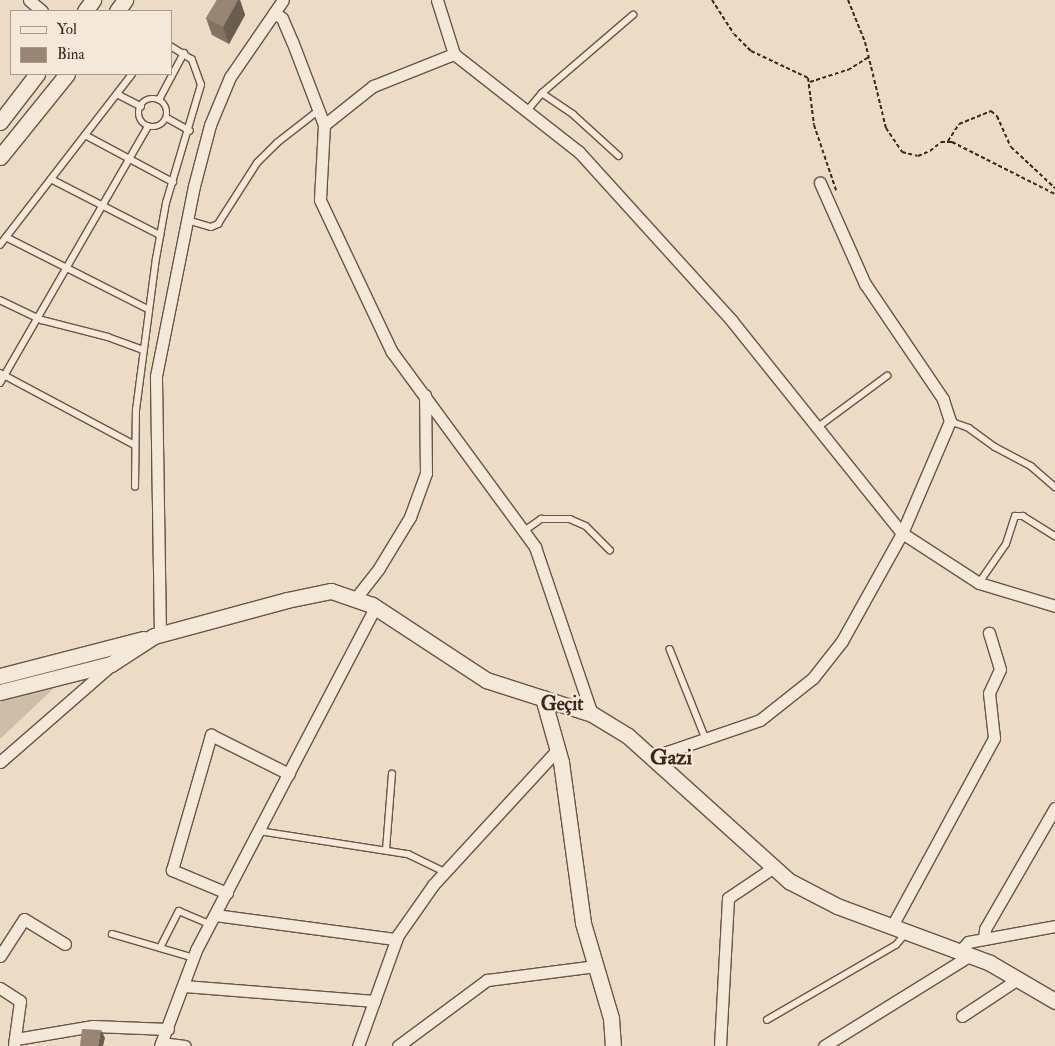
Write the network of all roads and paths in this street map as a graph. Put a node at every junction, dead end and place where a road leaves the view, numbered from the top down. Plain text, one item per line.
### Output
1 (29, 0) edge
2 (126, 0) edge
3 (283, 0) edge
4 (437, 0) edge
5 (712, 0) edge
6 (848, 0) edge
7 (41, 10) edge
8 (118, 10) edge
9 (274, 13) junction
10 (632, 15) dead end
11 (172, 47) edge
12 (184, 53) junction
13 (454, 54) junction
14 (869, 56) junction
15 (36, 75) edge
16 (66, 75) edge
17 (131, 75) edge
18 (810, 82) junction
19 (542, 93) junction
20 (117, 94) junction
21 (159, 100) junction
22 (141, 106) junction
23 (320, 110) junction
24 (526, 111) junction
25 (166, 118) junction
26 (0, 122) edge
27 (324, 125) junction
28 (148, 127) junction
29 (190, 131) junction
30 (85, 135) junction
31 (948, 141) junction
32 (619, 156) dead end
33 (0, 157) edge
34 (130, 159) junction
35 (51, 179) junction
36 (173, 182) junction
37 (820, 183) dead end
38 (1055, 188) edge
39 (1055, 194) edge
40 (103, 206) junction
41 (832, 208) junction
42 (187, 220) junction
43 (160, 235) junction
44 (6, 237) junction
45 (0, 245) edge
46 (67, 268) junction
47 (0, 300) edge
48 (148, 308) junction
49 (38, 319) junction
50 (143, 350) junction
51 (2, 374) edge
52 (887, 376) dead end
53 (0, 383) edge
54 (425, 395) junction
55 (950, 421) junction
56 (818, 427) junction
57 (136, 445) junction
58 (135, 487) dead end
59 (1055, 487) edge
60 (524, 531) junction
61 (902, 534) junction
62 (1055, 536) edge
63 (610, 550) dead end
64 (979, 583) junction
65 (355, 599) junction
66 (1055, 606) edge
67 (375, 607) junction
68 (989, 633) dead end
69 (157, 635) junction
70 (670, 649) dead end
71 (112, 664) junction
72 (0, 676) edge
73 (0, 692) edge
74 (543, 698) junction
75 (592, 714) junction
76 (706, 739) junction
77 (558, 749) junction
78 (656, 760) junction
79 (0, 762) edge
80 (289, 774) junction
81 (392, 774) dead end
82 (1055, 808) edge
83 (259, 831) junction
84 (386, 850) junction
85 (774, 867) junction
86 (445, 872) junction
87 (227, 893) junction
88 (213, 919) junction
89 (892, 926) junction
90 (1055, 926) edge
91 (907, 931) junction
92 (112, 934) dead end
93 (396, 939) junction
94 (984, 939) junction
95 (65, 944) dead end
96 (161, 946) junction
97 (965, 953) junction
98 (0, 956) edge
99 (194, 958) junction
100 (596, 966) junction
101 (1018, 978) junction
102 (184, 986) junction
103 (0, 988) edge
104 (374, 1001) junction
105 (1055, 1001) edge
106 (962, 1016) dead end
107 (767, 1020) dead end
108 (168, 1029) junction
109 (15, 1043) edge
110 (160, 1044) edge
111 (185, 1046) edge
112 (358, 1046) edge
113 (398, 1046) edge
114 (613, 1046) edge
115 (720, 1046) edge
116 (824, 1046) edge

1 - 7 street
2 - 8 street
3 - 9 street
4 - 13 street
5 - 18 path
6 - 14 path
9 - 23 street
9 - 42 street
10 - 19 lane
11 - 12 lane
12 - 21 lane
12 - 29 lane
13 - 24 street
13 - 27 street
14 - 18 path
14 - 31 path
15 - 26 street
16 - 33 street
17 - 20 lane
18 - 41 path
19 - 24 lane
19 - 32 lane
20 - 22 lane
20 - 30 lane
21 - 22 lane
21 - 25 lane
22 - 28 lane
23 - 27 street
23 - 42 lane
24 - 56 street
25 - 28 lane
25 - 29 lane
27 - 54 street
28 - 34 lane
29 - 36 lane
30 - 34 lane
30 - 35 lane
31 - 38 path
31 - 39 path
34 - 36 lane
34 - 40 lane
35 - 40 lane
35 - 44 lane
36 - 43 lane
37 - 41 street
40 - 43 lane
40 - 46 lane
41 - 55 street
42 - 69 street
43 - 48 lane
44 - 45 lane
44 - 46 lane
46 - 48 lane
46 - 49 lane
47 - 49 lane
48 - 50 lane
49 - 50 lane
49 - 51 lane
50 - 57 lane
51 - 53 lane
51 - 57 lane
52 - 56 lane
54 - 60 street
54 - 65 street
55 - 59 lane
55 - 61 street
56 - 61 street
57 - 58 lane
60 - 63 lane
60 - 75 street
61 - 64 street
61 - 76 street
62 - 64 lane
64 - 66 street
65 - 67 street
65 - 69 street
67 - 74 street
67 - 80 street
68 - 89 street
69 - 71 street
69 - 72 street
70 - 76 lane
71 - 73 street
71 - 79 street
74 - 75 street
74 - 77 street
75 - 78 street
76 - 78 street
77 - 86 street
77 - 100 street
78 - 85 street
80 - 83 street
80 - 87 street
81 - 84 lane
82 - 94 street
83 - 84 lane
83 - 87 street
84 - 86 lane
85 - 89 street
85 - 115 street
86 - 93 street
87 - 88 street
88 - 93 street
88 - 96 lane
88 - 99 street
89 - 91 street
90 - 94 street
91 - 97 street
91 - 107 lane
92 - 96 lane
93 - 104 street
94 - 97 street
95 - 98 street
96 - 99 lane
97 - 101 street
97 - 116 street
99 - 102 street
100 - 113 street
100 - 114 street
101 - 105 street
101 - 106 street
102 - 104 street
102 - 108 street
103 - 109 street
104 - 112 street
108 - 109 street
108 - 110 street
110 - 111 street

